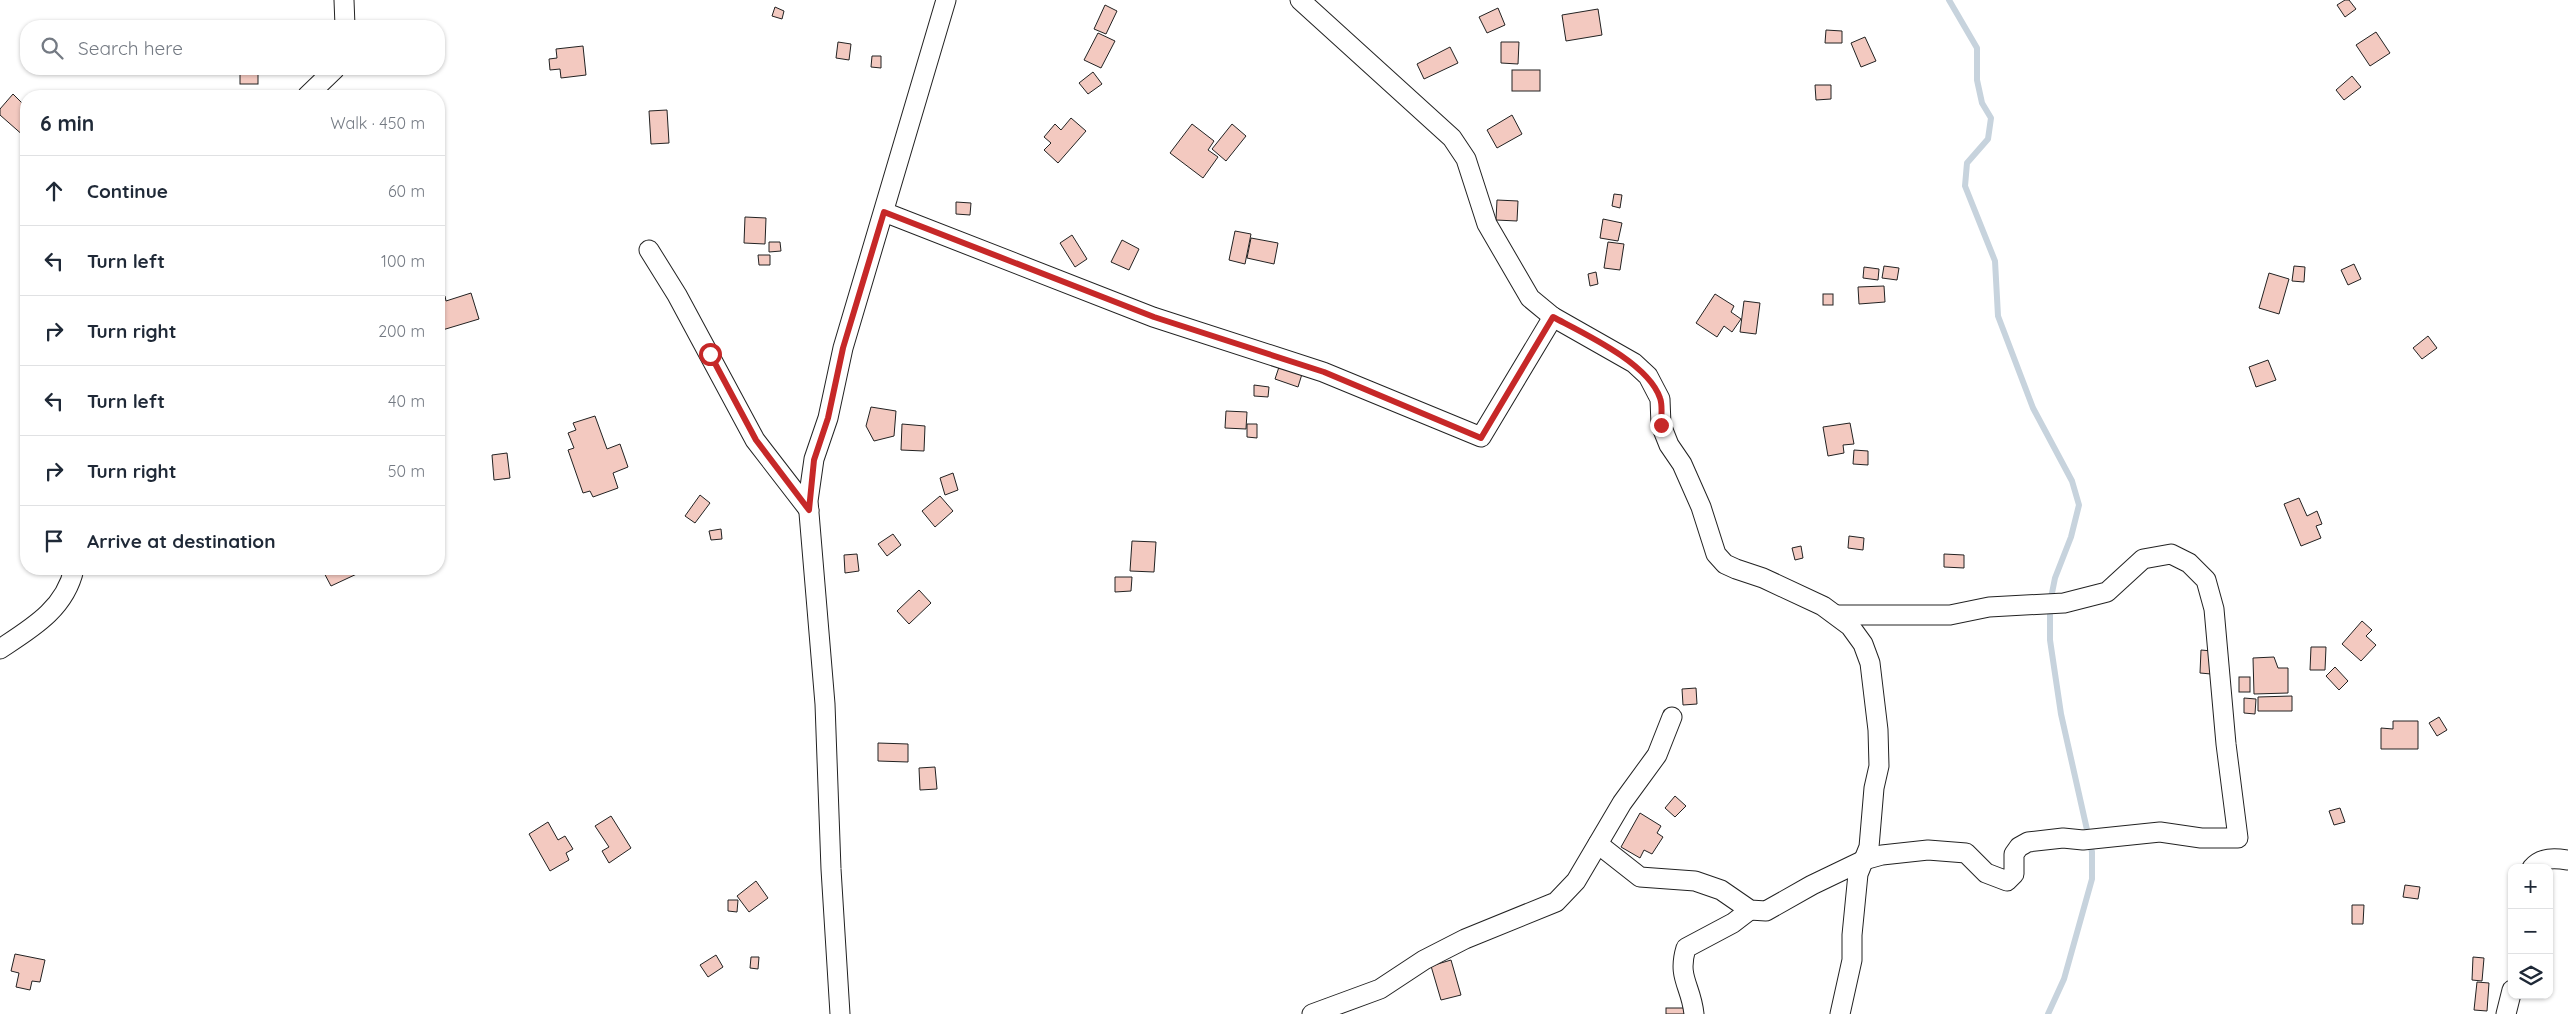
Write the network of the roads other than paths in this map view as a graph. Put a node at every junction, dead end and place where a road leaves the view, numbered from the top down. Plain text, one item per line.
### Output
1 (344, 0) edge
2 (946, 0) edge
3 (1300, 0) edge
4 (345, 20) edge
5 (329, 75) edge
6 (313, 90) edge
7 (884, 212) junction
8 (649, 250) dead end
9 (1553, 317) junction
10 (809, 510) junction
11 (72, 575) edge
12 (1837, 615) junction
13 (0, 649) edge
14 (1672, 718) dead end
15 (1598, 844) junction
16 (1864, 860) junction
17 (2568, 860) edge
18 (2535, 864) edge
19 (1750, 910) junction
20 (2510, 999) edge
21 (840, 1014) edge
22 (1312, 1014) edge
23 (1694, 1014) edge
24 (1840, 1014) edge
25 (2506, 1014) edge

1 - 4 street
2 - 7 street
3 - 9 street
5 - 6 street
7 - 9 street
7 - 10 street
8 - 10 street
9 - 12 street
10 - 21 street
11 - 13 street
12 - 16 street
12 - 16 street
14 - 15 street
15 - 19 street
15 - 22 street
16 - 19 street
16 - 24 street
17 - 18 street
19 - 23 street
20 - 25 street

